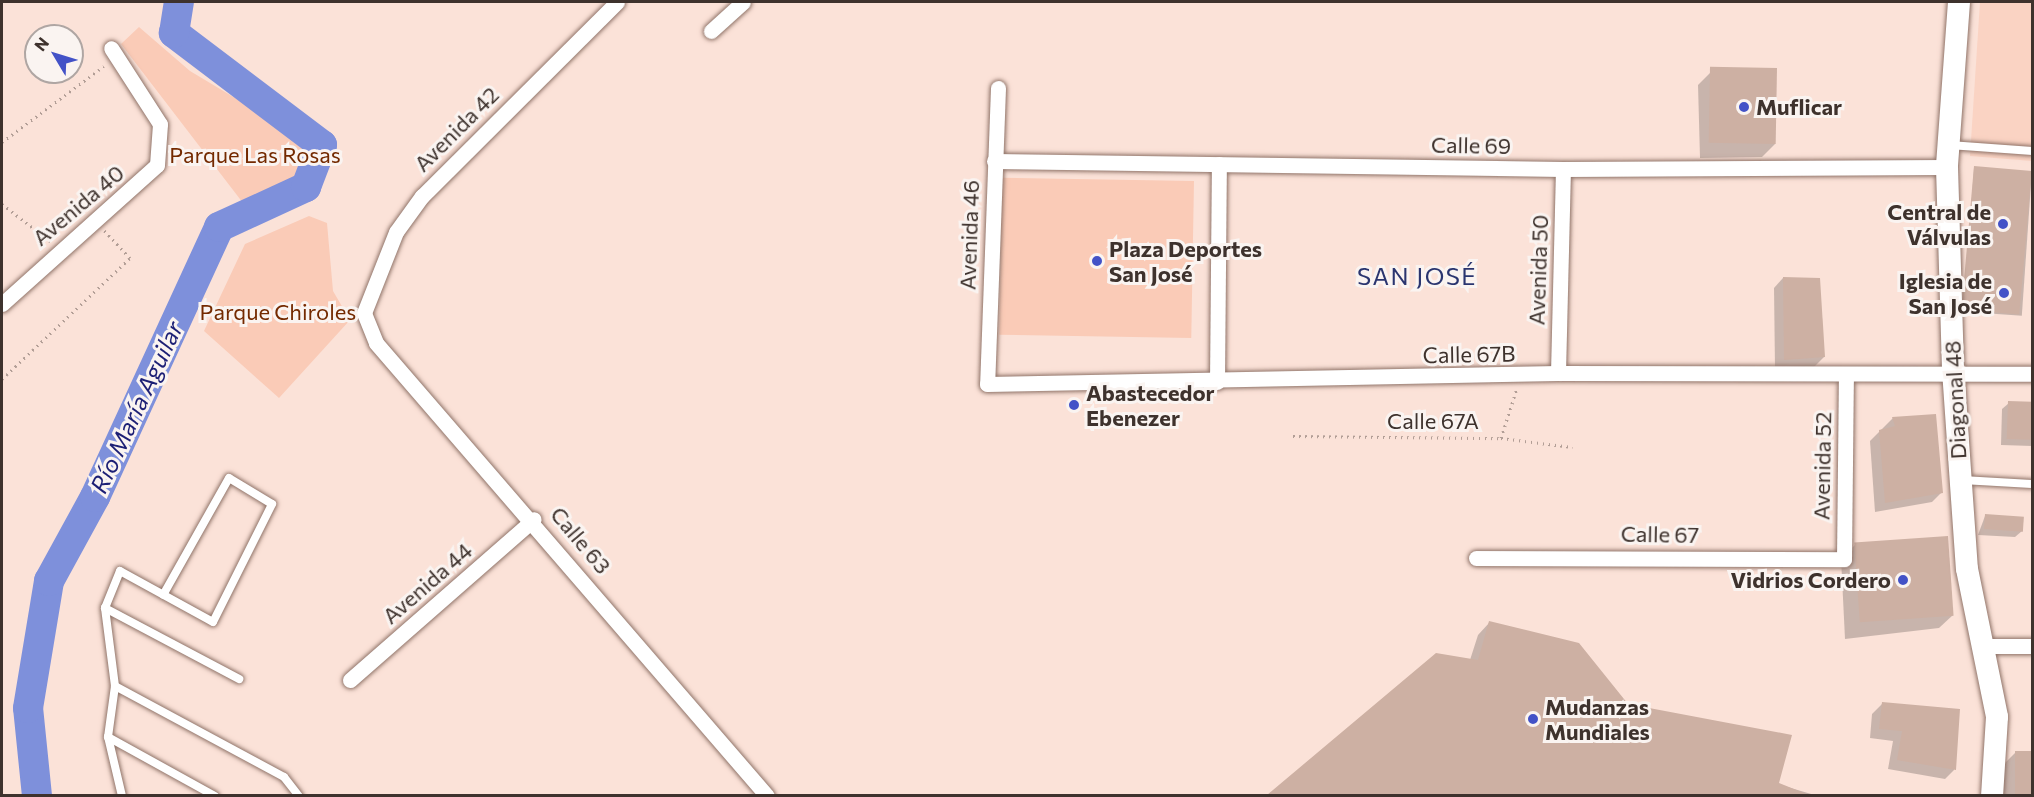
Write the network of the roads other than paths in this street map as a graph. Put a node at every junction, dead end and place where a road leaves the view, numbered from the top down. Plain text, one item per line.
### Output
1 (617, 2) edge
2 (742, 2) edge
3 (1959, 2) edge
4 (711, 31) dead end
5 (113, 53) road end
6 (998, 88) dead end
7 (2032, 150) edge
8 (1948, 156) junction
9 (994, 161) junction
10 (1219, 164) junction
11 (1563, 169) junction
12 (2, 304) edge
13 (364, 314) joint
14 (1953, 370) junction
15 (1558, 373) junction
16 (1846, 374) junction
17 (2032, 374) edge
18 (1217, 382) junction
19 (987, 384) joint
20 (1960, 480) junction
21 (2032, 484) edge
22 (534, 519) junction
23 (1476, 558) dead end
24 (1844, 559) joint
25 (163, 595) junction
26 (105, 608) junction
27 (1981, 646) junction
28 (2032, 646) edge
29 (239, 679) dead end
30 (350, 680) dead end
31 (115, 686) junction
32 (108, 737) junction
33 (122, 795) edge
34 (215, 795) edge
35 (299, 795) edge
36 (767, 795) edge
37 (1992, 795) edge

1 - 13 street, Avenida 42
2 - 4 street
3 - 8 street, Diagonal 48
5 - 12 street, Avenida 40
6 - 9 street, Avenida 46
7 - 8 lane
8 - 11 street, Calle 69
8 - 14 street, Diagonal 48
9 - 10 street, Calle 69
9 - 19 street, Avenida 46
10 - 11 street, Calle 69
10 - 18 street
11 - 15 street, Avenida 50
13 - 22 street, Calle 63
14 - 16 street, Calle 67B
14 - 17 street
14 - 20 street, Diagonal 48
15 - 16 street, Calle 67B
15 - 18 street, Calle 67B
16 - 24 street, Avenida 52
18 - 19 street, Calle 67B
20 - 21 lane
20 - 27 street, Diagonal 48
22 - 30 street, Avenida 44
22 - 36 street, Calle 63
23 - 24 street, Calle 67
25 - 25 lane
25 - 26 lane
26 - 29 lane
26 - 31 lane
27 - 28 street
27 - 37 street, Diagonal 48
31 - 32 lane
31 - 35 lane
32 - 33 lane
32 - 34 lane

